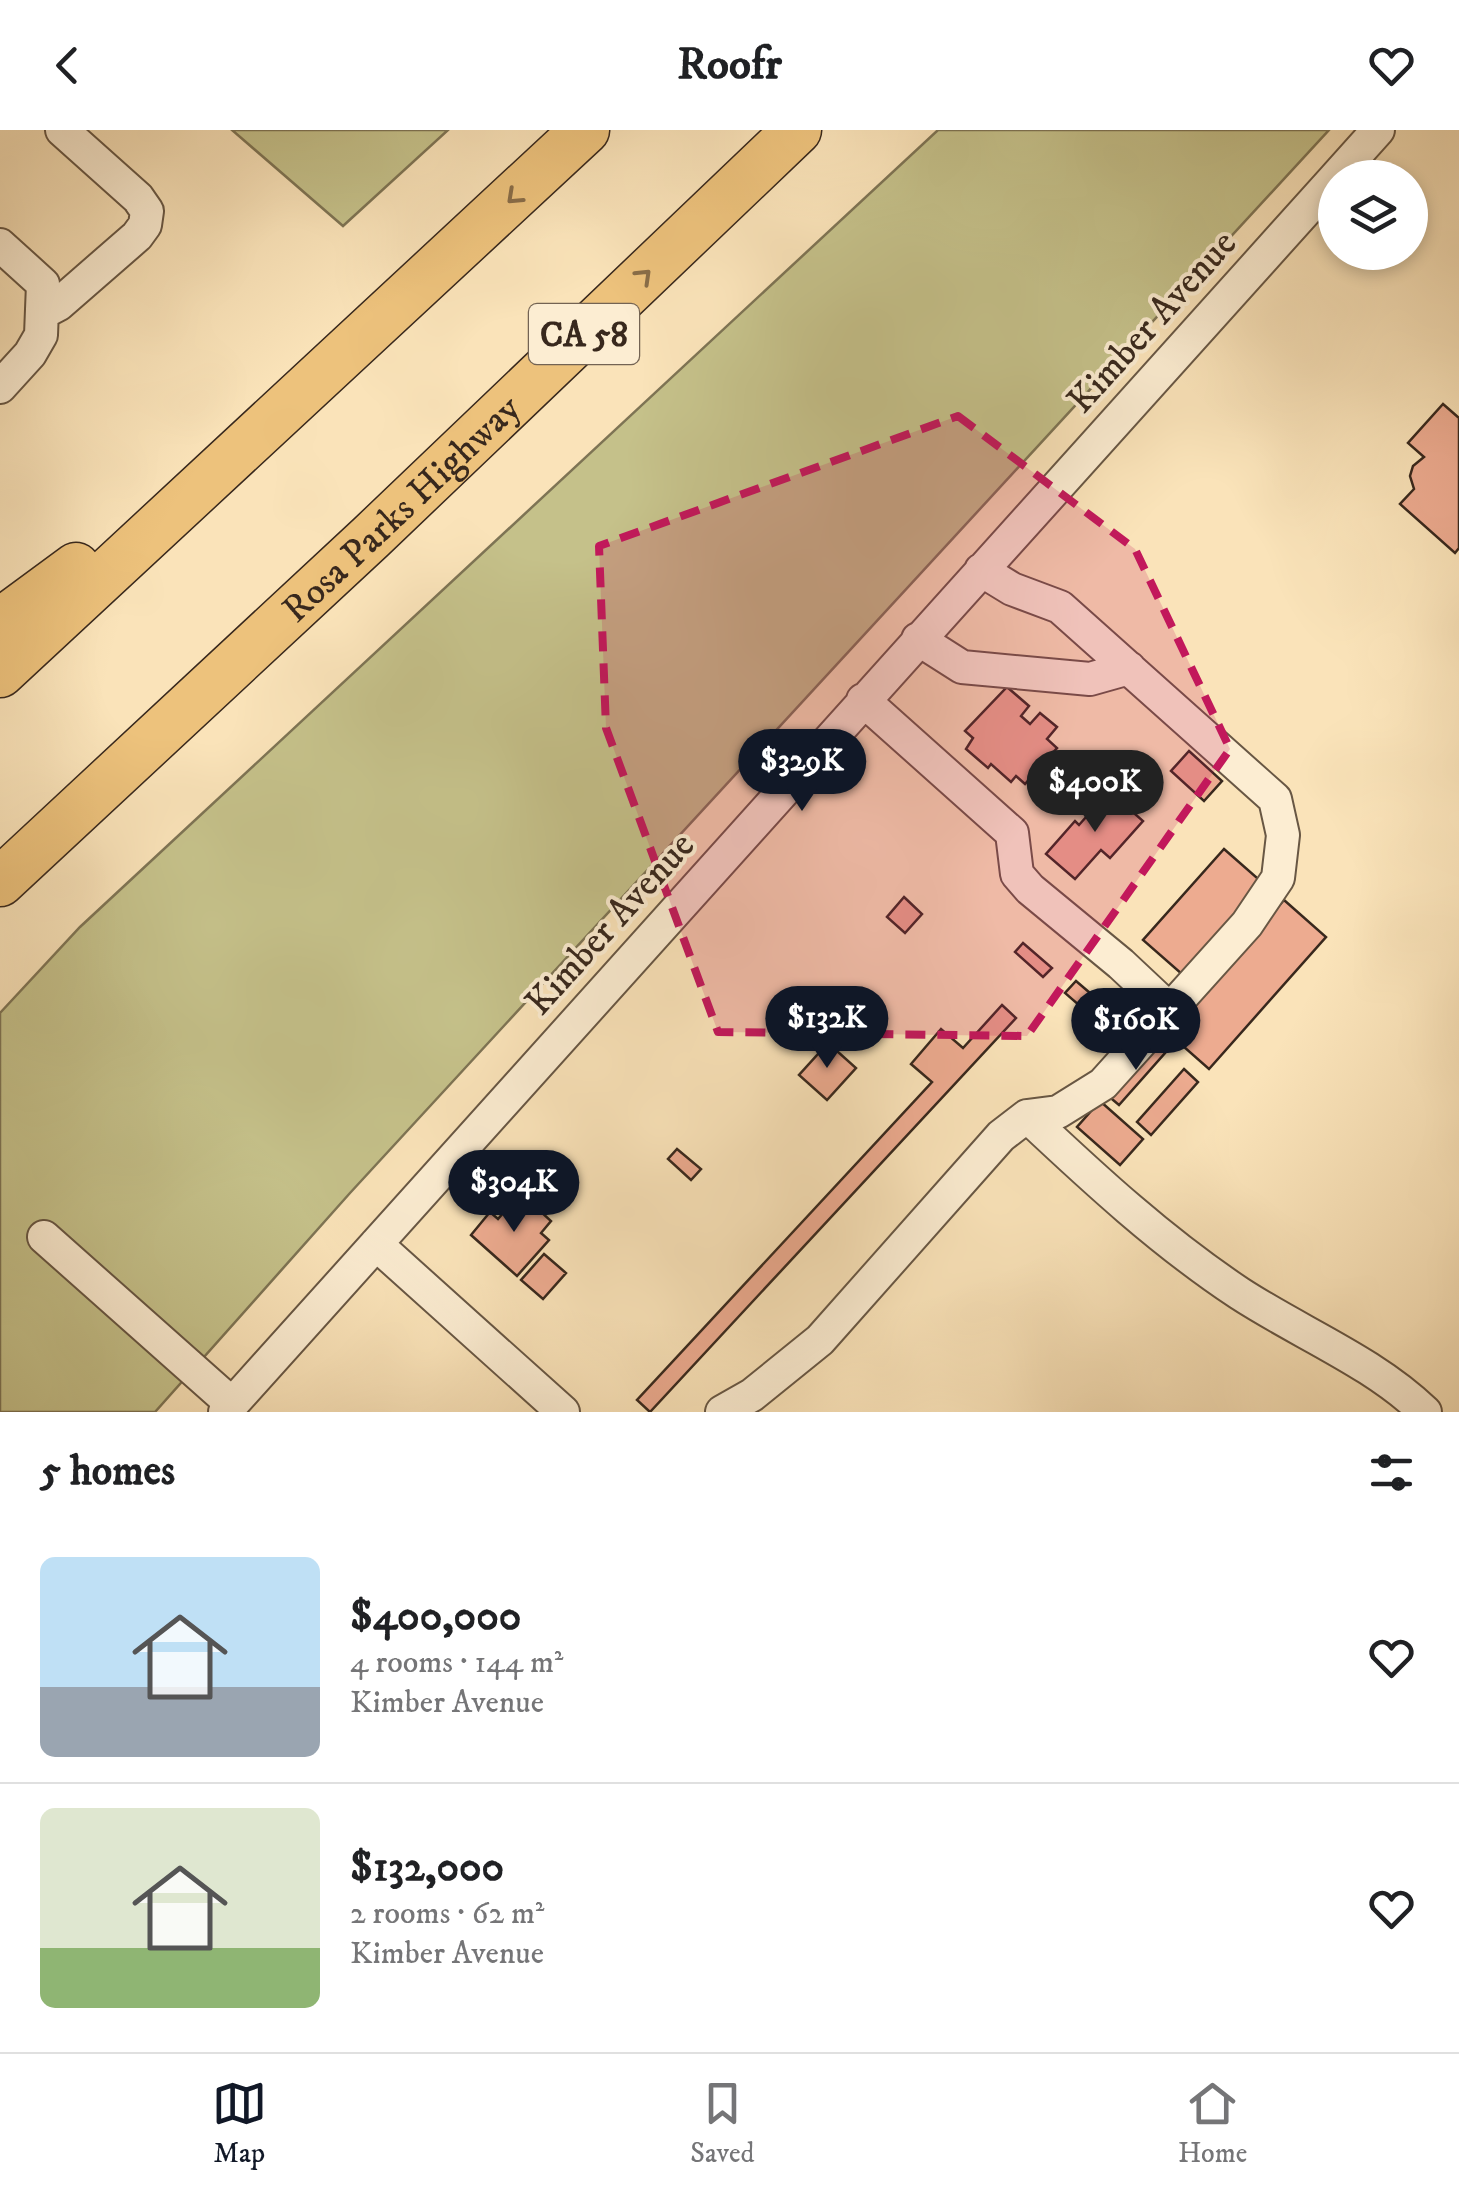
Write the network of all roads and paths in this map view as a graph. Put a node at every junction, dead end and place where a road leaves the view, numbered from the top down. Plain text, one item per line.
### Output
1 (62, 130) edge
2 (585, 130) edge
3 (797, 130) edge
4 (1378, 130) edge
5 (1351, 160) edge
6 (1318, 197) edge
7 (0, 245) edge
8 (42, 313) junction
9 (0, 387) edge
10 (283, 412) junction
11 (371, 537) junction
12 (981, 570) junction
13 (0, 624) edge
14 (918, 639) junction
15 (1129, 668) junction
16 (0, 673) edge
17 (863, 700) junction
18 (0, 882) edge
19 (0, 922) edge
20 (1170, 1010) junction
21 (1028, 1116) junction
22 (44, 1237) dead end
23 (376, 1244) junction
24 (229, 1408) edge
25 (563, 1412) edge
26 (722, 1412) edge
27 (1425, 1412) edge

1 - 8 street
2 -> 10 highway
11 -> 3 highway, Rosa Parks Highway / CA 58
4 - 5 street, Kimber Avenue
6 - 12 street, Kimber Avenue
7 - 8 street
8 - 9 street
10 - 13 highway
10 - 16 highway
11 - 18 highway, Rosa Parks Highway / CA 58
11 - 19 highway
12 - 14 street, Kimber Avenue
12 - 15 street
14 - 15 street
14 - 17 street, Kimber Avenue
15 - 20 street
17 - 20 street
17 - 23 street, Kimber Avenue
20 - 21 street
21 - 26 street
21 - 27 street
22 - 24 street
23 - 24 street, Kimber Avenue
23 - 25 street

